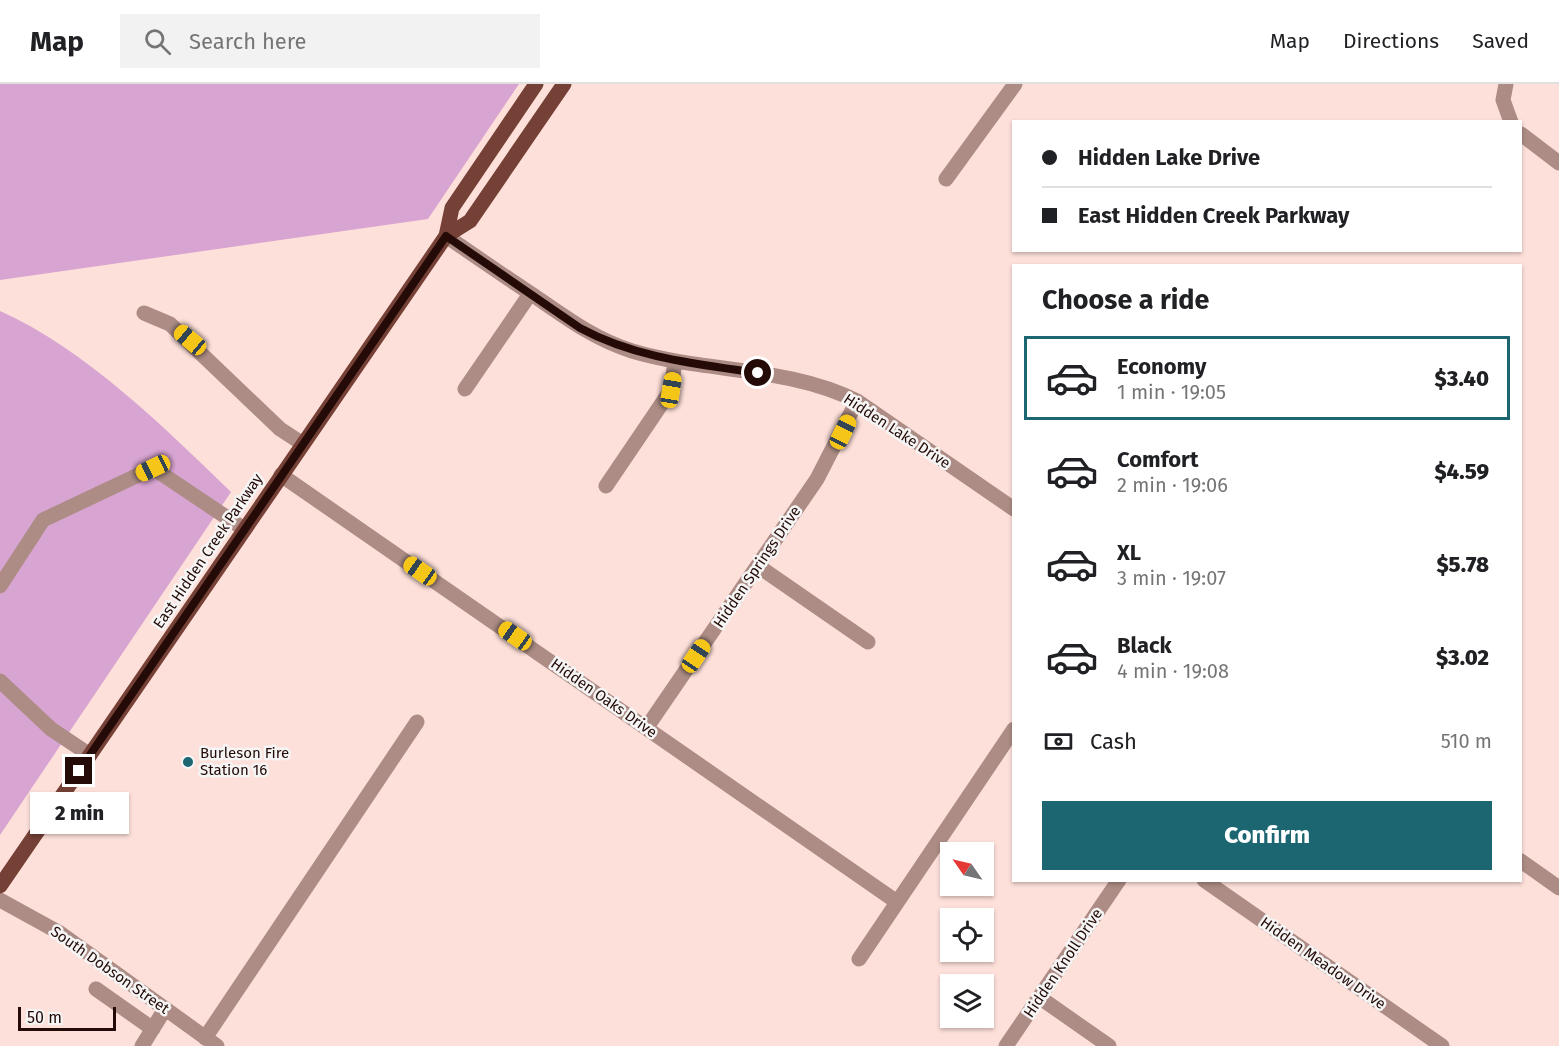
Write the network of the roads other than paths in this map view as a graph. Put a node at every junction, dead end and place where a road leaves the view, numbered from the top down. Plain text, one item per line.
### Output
1 (536, 84) edge
2 (564, 84) edge
3 (1015, 84) edge
4 (1506, 84) edge
5 (1510, 120) edge
6 (1522, 135) edge
7 (1559, 163) edge
8 (946, 179) dead end
9 (446, 236) junction
10 (530, 294) junction
11 (144, 313) dead end
12 (675, 361) junction
13 (465, 389) dead end
14 (857, 402) junction
15 (303, 444) junction
16 (281, 475) junction
17 (606, 486) dead end
18 (1012, 508) edge
19 (244, 529) junction
20 (758, 566) junction
21 (0, 586) edge
22 (868, 642) dead end
23 (0, 681) edge
24 (417, 722) dead end
25 (646, 727) junction
26 (1009, 746) edge
27 (90, 755) junction
28 (1522, 862) edge
29 (1118, 882) edge
30 (1207, 882) edge
31 (0, 886) edge
32 (1559, 888) edge
33 (0, 900) edge
34 (897, 902) junction
35 (859, 959) dead end
36 (96, 989) dead end
37 (1039, 997) junction
38 (165, 1009) junction
39 (153, 1029) junction
40 (211, 1042) edge
41 (142, 1046) edge
42 (1006, 1046) edge
43 (1109, 1046) edge
44 (1442, 1046) edge

1 - 9 main road, East Hidden Creek Parkway
2 - 9 main road, East Hidden Creek Parkway
3 - 8 street
4 - 5 street
6 - 7 street
9 - 10 street, Hidden Lake Drive
9 - 15 main road, East Hidden Creek Parkway
10 - 12 street, Hidden Lake Drive
10 - 13 street
11 - 15 street
12 - 14 street, Hidden Lake Drive
12 - 17 street
14 - 18 street, Hidden Lake Drive
14 - 20 street, Hidden Springs Drive
15 - 16 main road, East Hidden Creek Parkway
16 - 19 main road, East Hidden Creek Parkway
16 - 25 street, Hidden Oaks Drive
19 - 21 street
19 - 27 main road, East Hidden Creek Parkway
20 - 22 street
20 - 25 street, Hidden Springs Drive
23 - 27 street
24 - 40 street
25 - 34 street, Hidden Oaks Drive
26 - 34 street
27 - 31 main road, East Hidden Creek Parkway
28 - 32 street
29 - 37 street, Hidden Knoll Drive
30 - 44 street, Hidden Meadow Drive
33 - 38 street, South Dobson Street
34 - 35 street
36 - 39 street
37 - 42 street, Hidden Knoll Drive
37 - 43 street
38 - 39 street
38 - 40 street, South Dobson Street
39 - 41 street

